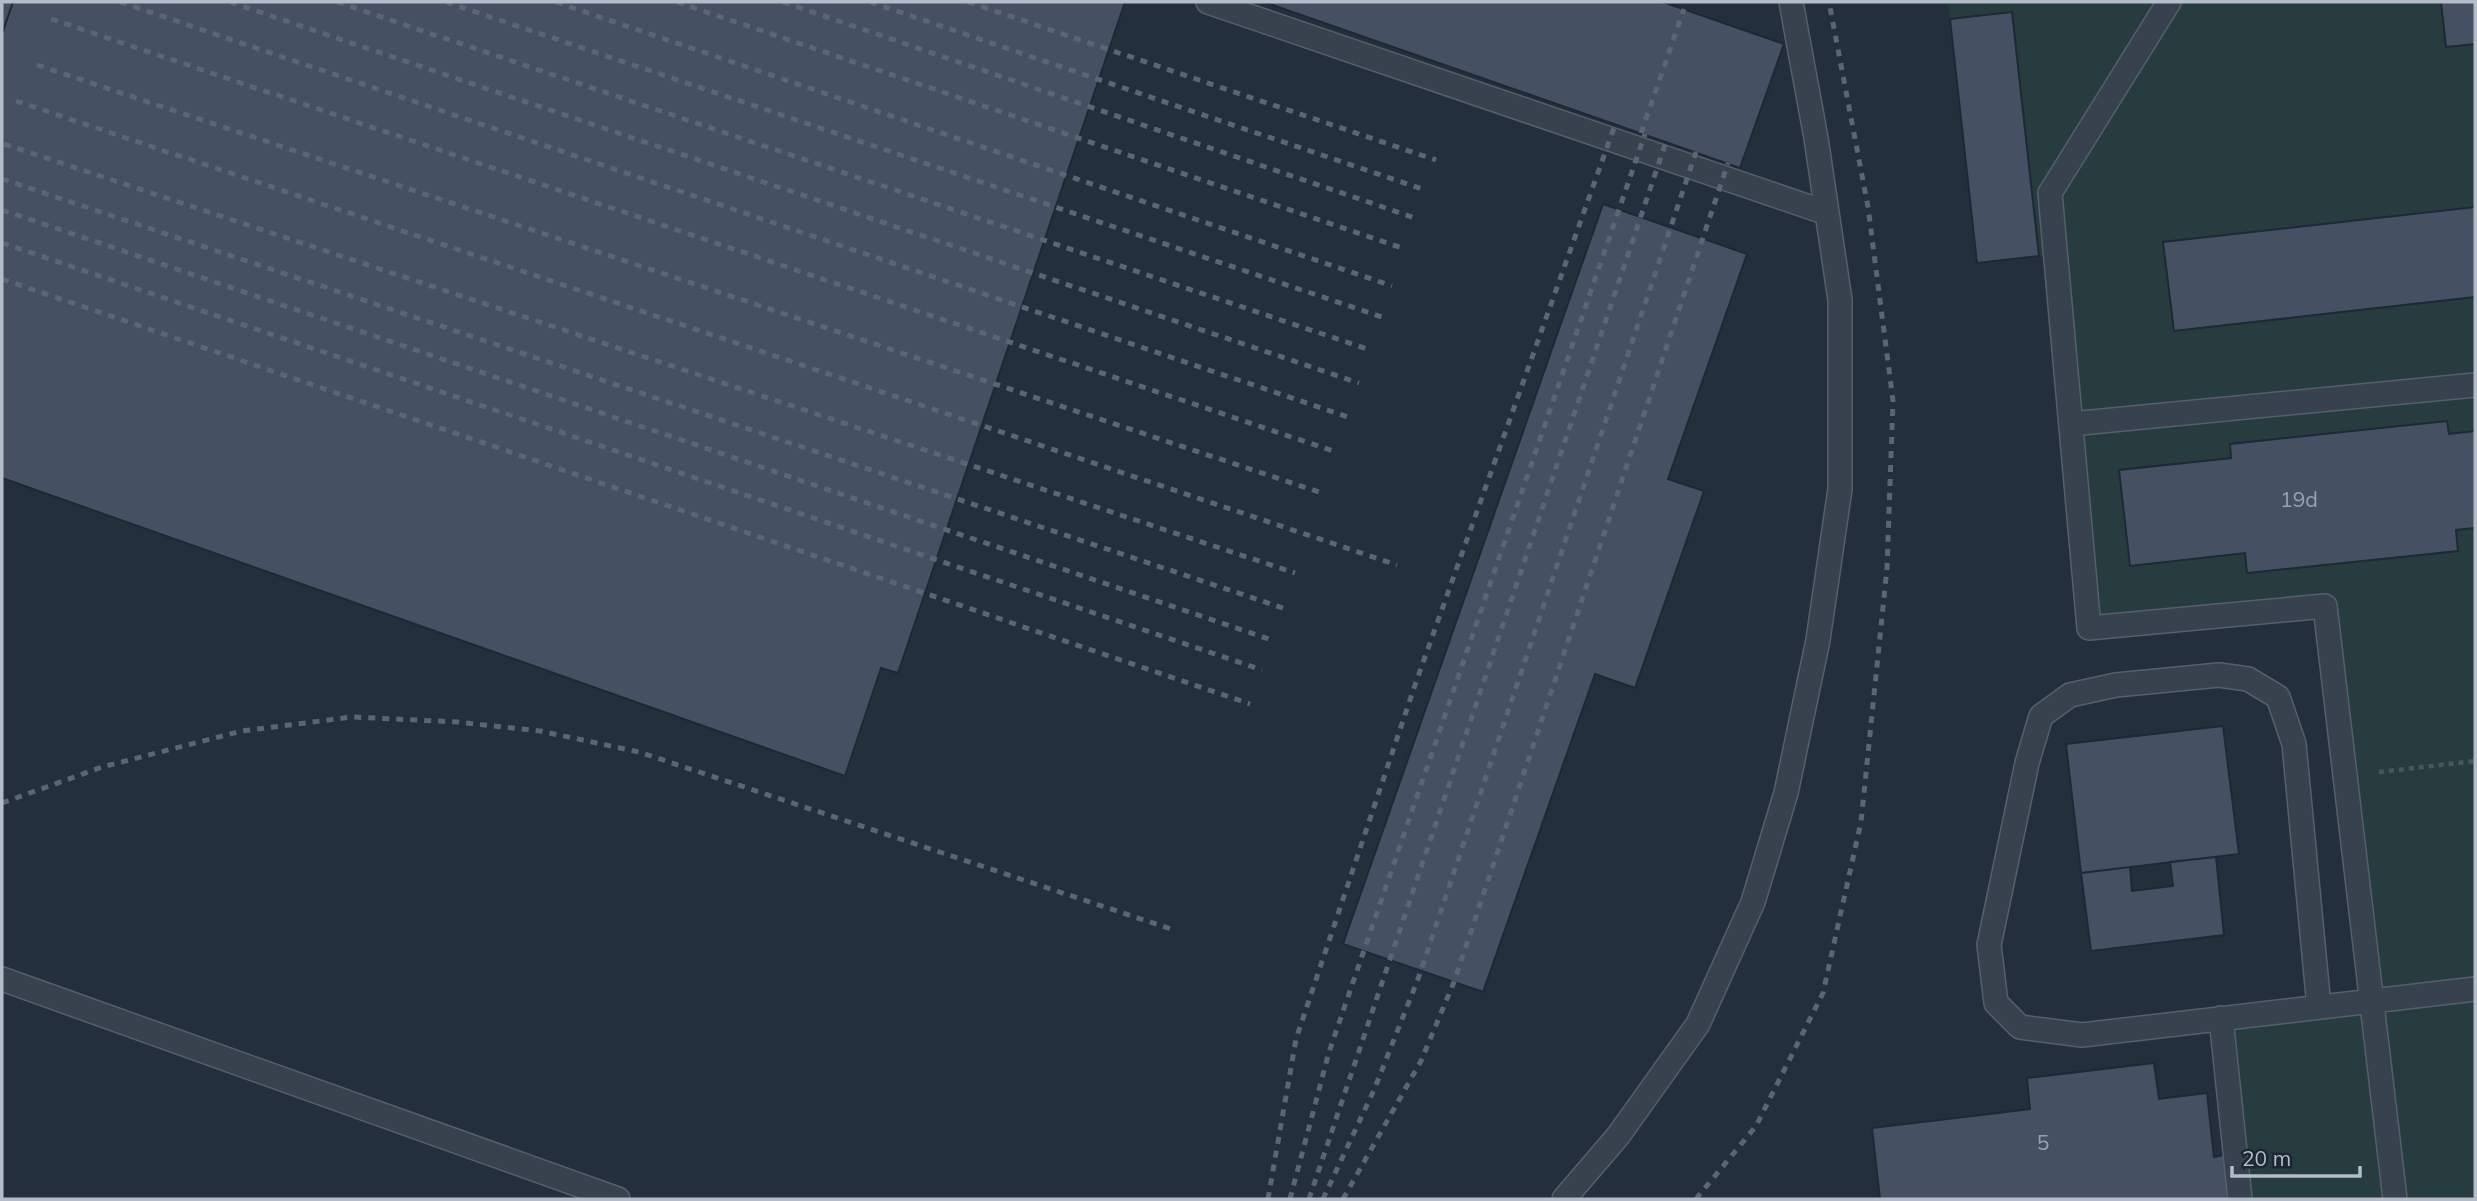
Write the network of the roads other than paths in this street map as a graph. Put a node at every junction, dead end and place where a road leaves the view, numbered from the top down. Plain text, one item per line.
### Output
1 (1208, 2) edge
2 (1791, 2) edge
3 (2169, 2) edge
4 (1827, 214) junction
5 (2475, 386) edge
6 (2071, 424) junction
7 (2, 979) edge
8 (2475, 989) edge
9 (2372, 1001) junction
10 (2319, 1007) junction
11 (2221, 1018) junction
12 (618, 1199) edge
13 (1564, 1199) edge
14 (2240, 1199) edge
15 (2395, 1199) edge

1 - 4 lane
2 - 4 lane
3 - 6 lane
4 - 13 lane
5 - 6 lane
6 - 9 lane
7 - 12 lane
8 - 9 lane
9 - 10 lane
9 - 15 lane
10 - 11 lane
10 - 11 lane
11 - 14 lane

